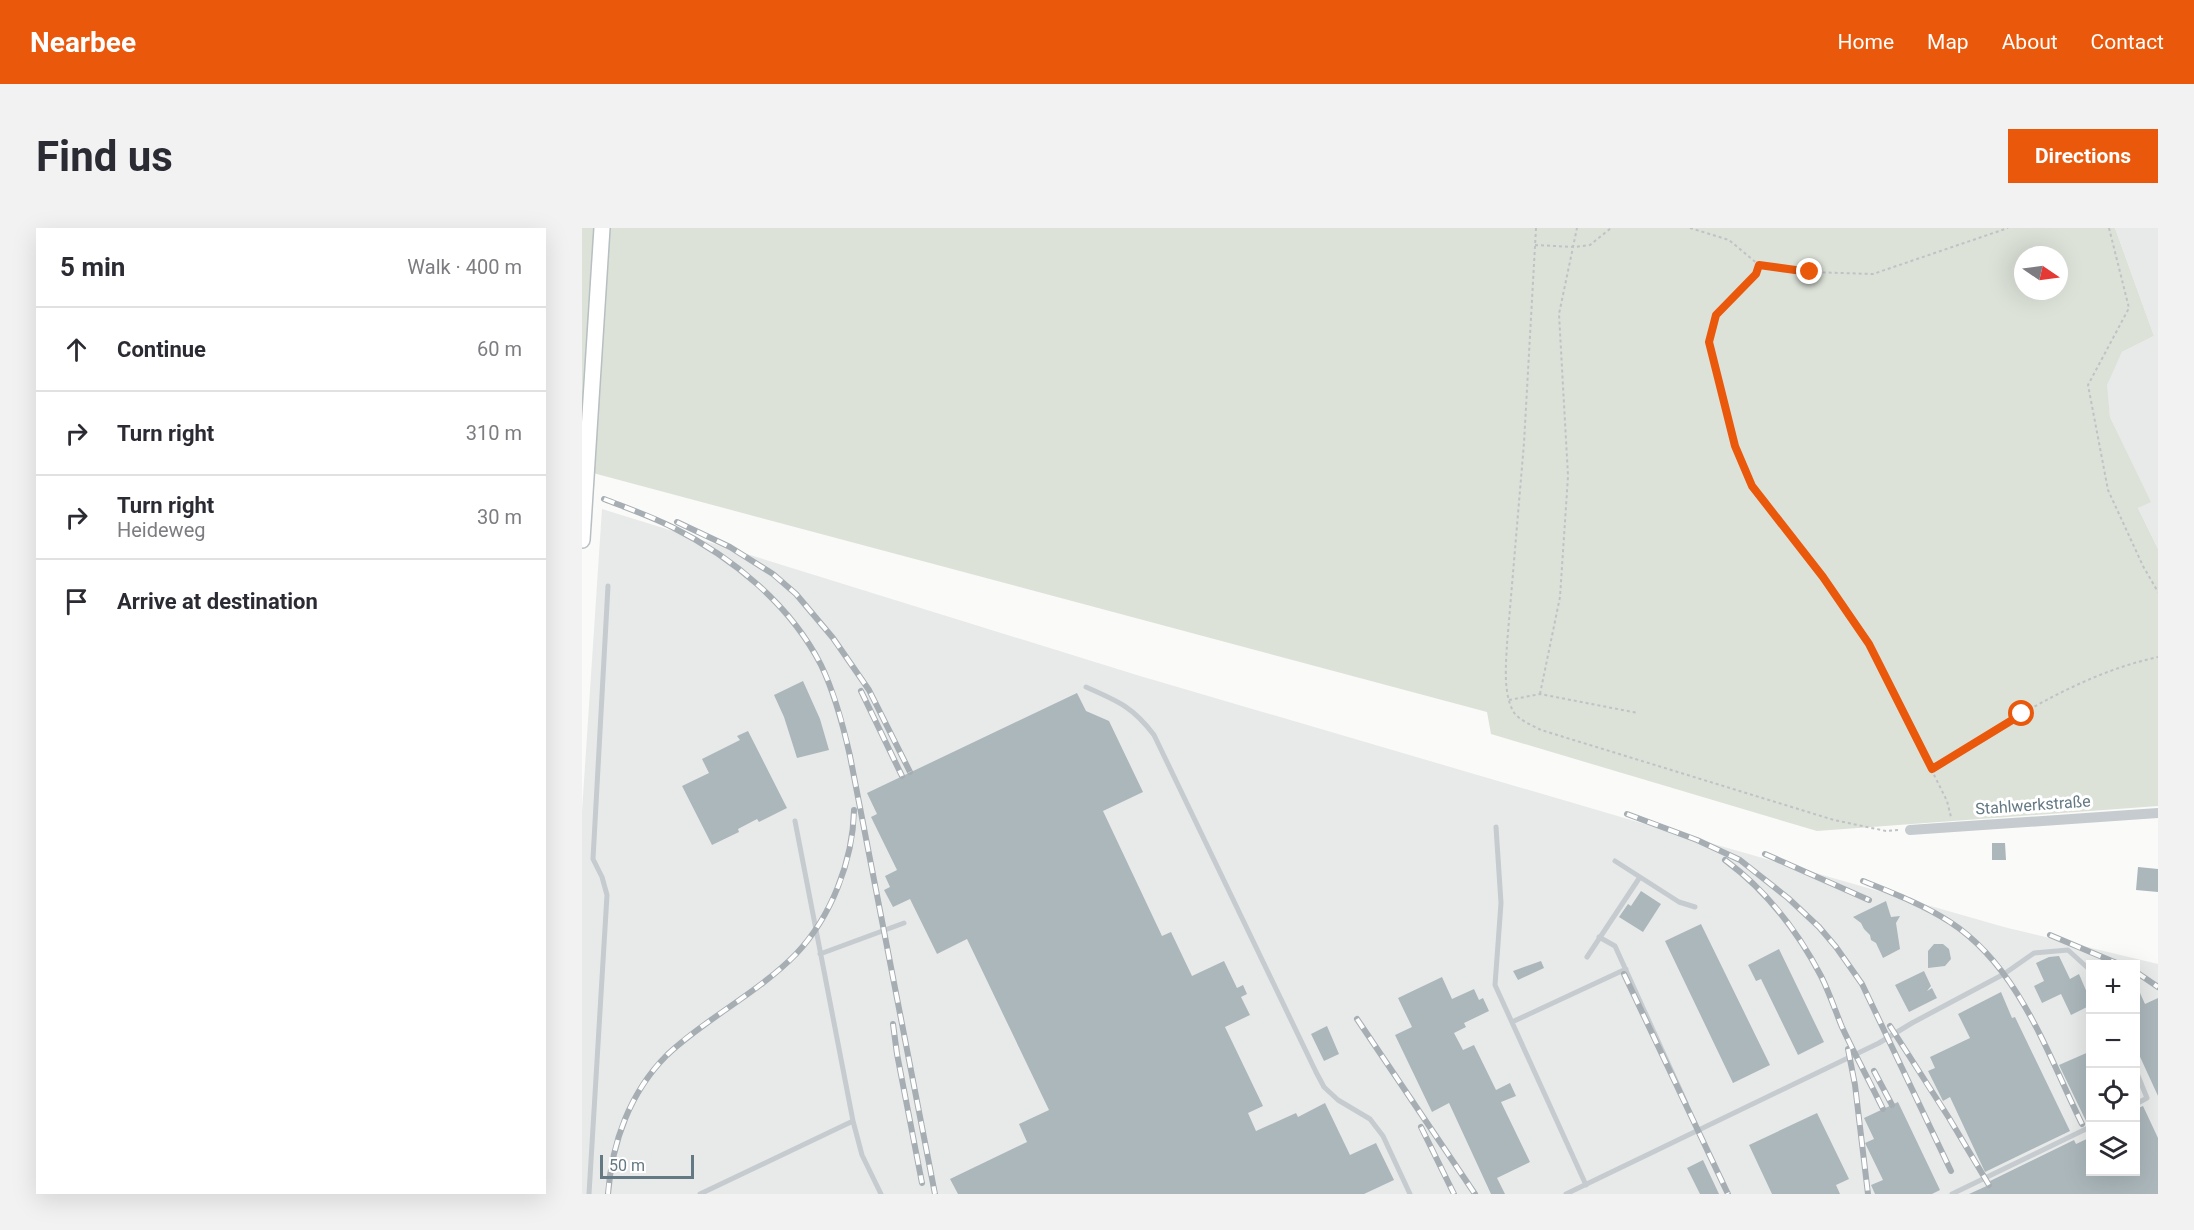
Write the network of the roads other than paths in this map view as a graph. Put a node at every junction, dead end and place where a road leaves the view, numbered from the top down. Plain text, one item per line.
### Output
1 (602, 228) edge
2 (582, 540) edge
3 (608, 586) dead end
4 (1086, 687) dead end
5 (2158, 813) edge
6 (795, 821) dead end
7 (1496, 826) dead end
8 (1910, 830) road end
9 (1615, 861) dead end
10 (1640, 877) junction
11 (1695, 907) dead end
12 (904, 923) dead end
13 (1599, 937) junction
14 (820, 954) junction
15 (1587, 957) dead end
16 (2086, 966) edge
17 (1626, 969) junction
18 (1512, 1022) junction
19 (2140, 1081) edge
20 (1686, 1102) dead end
21 (2140, 1102) edge
22 (853, 1122) junction
23 (2086, 1128) edge
24 (1586, 1185) junction
25 (589, 1194) edge
26 (700, 1194) edge
27 (881, 1194) edge
28 (1410, 1194) edge
29 (1566, 1194) edge
30 (1952, 1194) edge

1 - 2 main road
3 - 25 lane
4 - 28 lane
5 - 8 street, Stahlwerkstraße
6 - 14 lane
7 - 18 lane
9 - 10 lane
10 - 11 lane
10 - 13 lane
12 - 14 lane
13 - 15 lane
13 - 17 lane
14 - 22 lane
16 - 24 lane
17 - 18 lane
17 - 20 lane
18 - 24 lane
19 - 21 lane
22 - 26 lane
22 - 27 lane
23 - 30 lane
24 - 29 lane

